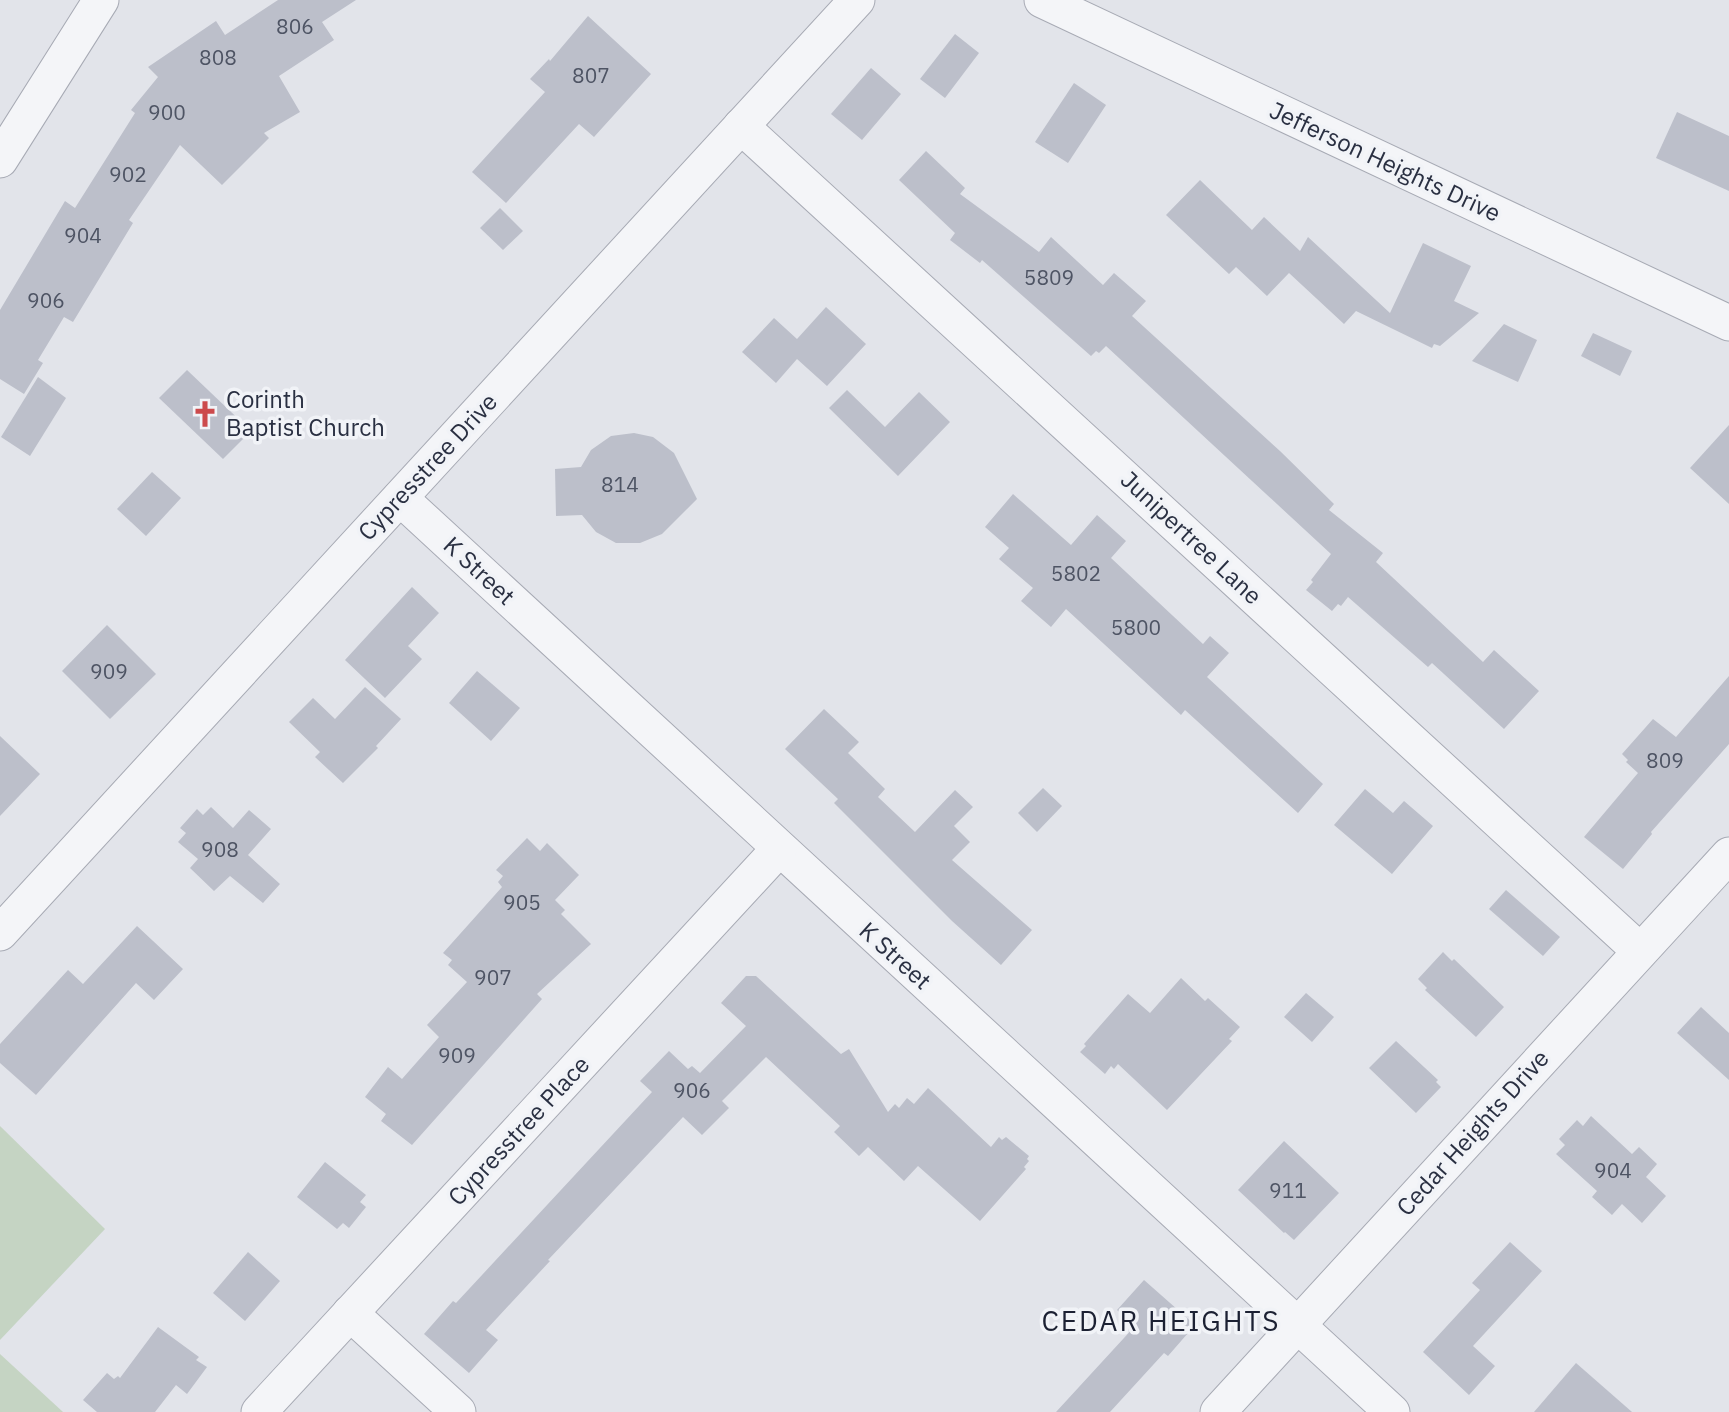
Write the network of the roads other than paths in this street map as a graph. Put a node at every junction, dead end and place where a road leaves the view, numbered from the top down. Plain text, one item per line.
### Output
1 (101, 0) edge
2 (857, 0) edge
3 (1042, 0) edge
4 (741, 126) junction
5 (0, 160) edge
6 (1729, 323) edge
7 (400, 498) junction
8 (779, 849) junction
9 (1729, 855) edge
10 (0, 933) edge
11 (1640, 951) junction
12 (350, 1313) junction
13 (1298, 1325) junction
14 (259, 1412) edge
15 (458, 1412) edge
16 (1218, 1412) edge
17 (1392, 1412) edge

1 - 5 street
2 - 4 street, Cypresstree Drive
3 - 6 street, Jefferson Heights Drive
4 - 7 street, Cypresstree Drive
4 - 11 street, Junipertree Lane
7 - 8 street, K Street
7 - 10 street, Cypresstree Drive
8 - 12 street, Cypresstree Place
8 - 13 street, K Street
9 - 11 street, Cedar Heights Drive
11 - 13 street, Cedar Heights Drive
12 - 14 street, Cypresstree Place
12 - 15 street
13 - 16 street, Cedar Heights Drive
13 - 17 street, K Street

